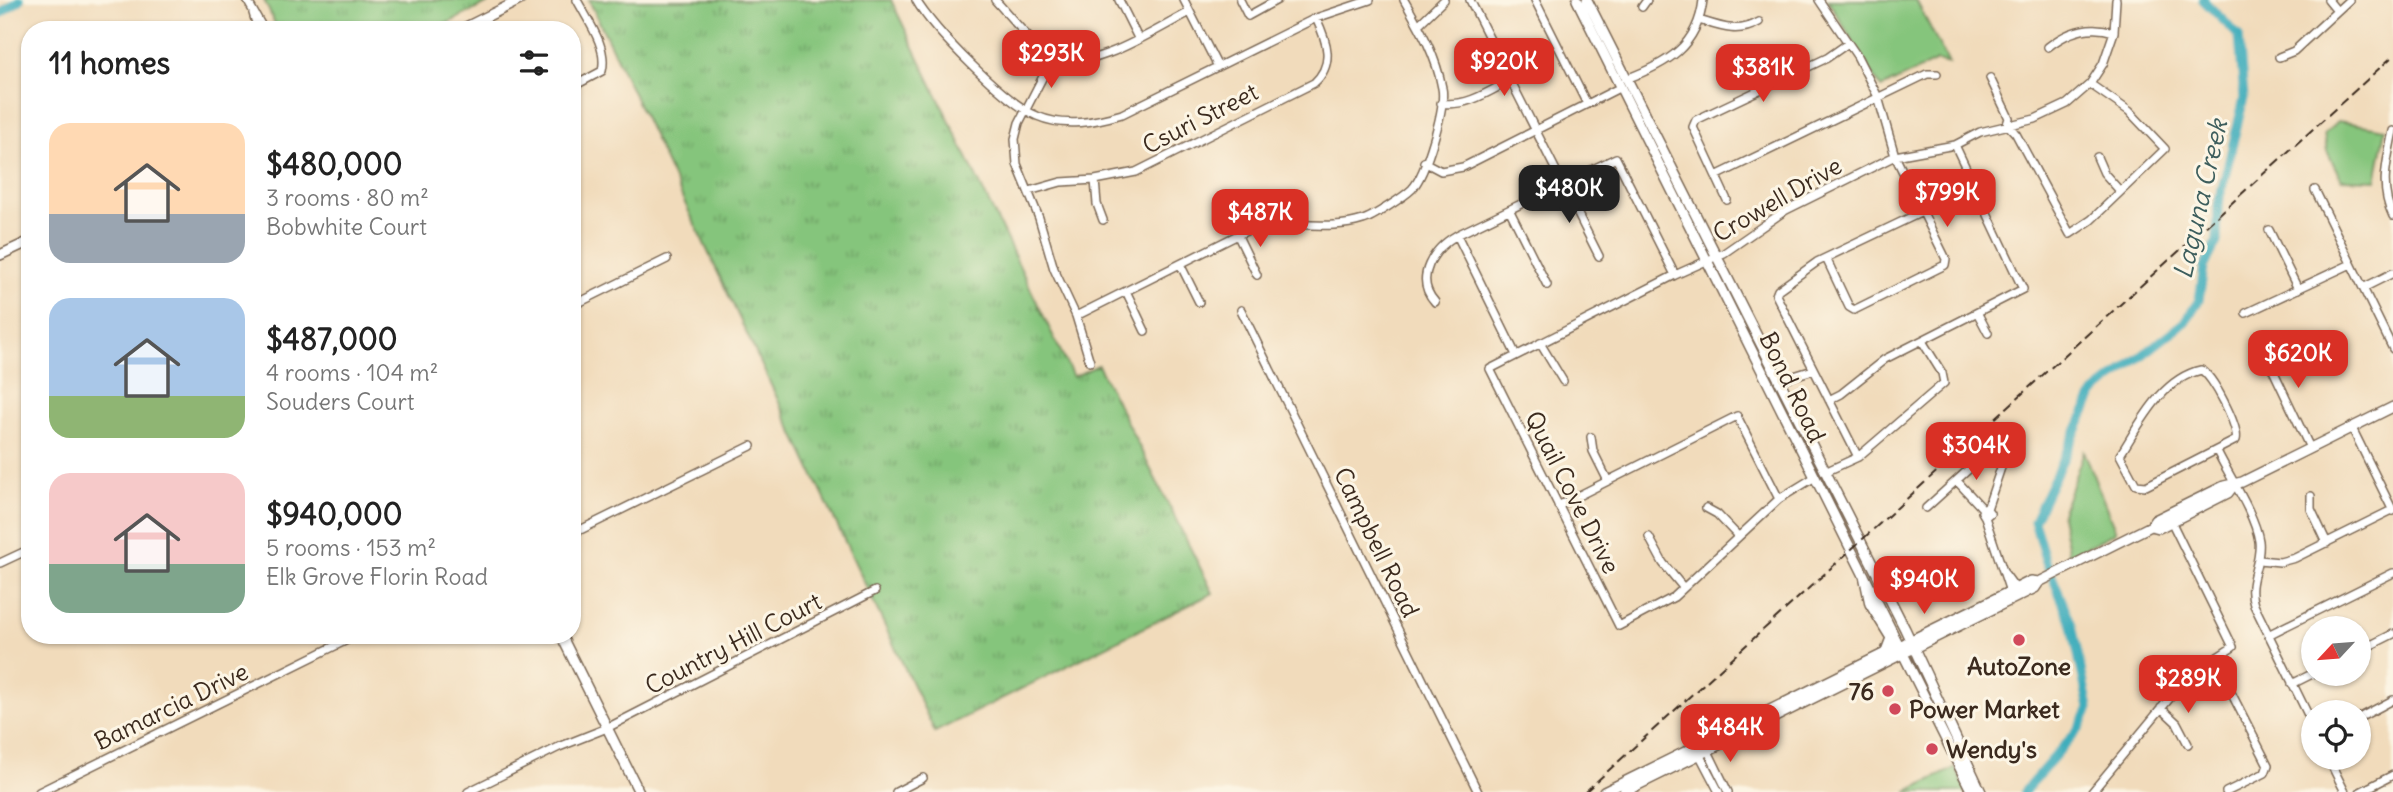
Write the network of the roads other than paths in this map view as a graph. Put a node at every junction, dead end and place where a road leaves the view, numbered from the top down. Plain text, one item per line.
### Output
1 (247, 0) edge
2 (520, 0) edge
3 (578, 0) edge
4 (916, 0) edge
5 (995, 0) edge
6 (1119, 0) edge
7 (1184, 0) edge
8 (1240, 0) edge
9 (1277, 0) edge
10 (1370, 0) edge
11 (1404, 0) edge
12 (1444, 0) edge
13 (1469, 0) edge
14 (1535, 0) edge
15 (1577, 0) edge
16 (1587, 0) edge
17 (1703, 0) edge
18 (1819, 0) edge
19 (2116, 0) edge
20 (2328, 0) edge
21 (2349, 0) edge
22 (2337, 11) junction
23 (253, 12) junction
24 (1190, 12) junction
25 (1316, 18) junction
26 (1699, 20) junction
27 (256, 21) edge
28 (258, 21) edge
29 (478, 21) edge
30 (1759, 22) dead end
31 (1418, 25) junction
32 (2114, 32) junction
33 (1138, 38) junction
34 (1847, 44) junction
35 (2048, 47) dead end
36 (1053, 57) junction
37 (2279, 57) dead end
38 (1218, 67) junction
39 (1937, 74) dead end
40 (1990, 78) dead end
41 (1511, 80) junction
42 (581, 83) edge
43 (1623, 83) junction
44 (2090, 83) junction
45 (1878, 97) junction
46 (1441, 103) junction
47 (1587, 104) junction
48 (1025, 109) junction
49 (2007, 124) junction
50 (1536, 129) junction
51 (2393, 131) edge
52 (1955, 145) junction
53 (1895, 156) junction
54 (2097, 157) dead end
55 (1424, 162) junction
56 (1718, 175) junction
57 (1095, 180) junction
58 (1563, 183) junction
59 (2315, 190) dead end
60 (1029, 191) junction
61 (2120, 191) junction
62 (1727, 200) dead end
63 (1510, 211) junction
64 (1922, 212) junction
65 (2393, 215) edge
66 (1103, 220) dead end
67 (2269, 230) dead end
68 (1457, 235) junction
69 (1238, 236) junction
70 (21, 245) edge
71 (0, 255) edge
72 (1599, 256) dead end
73 (1712, 258) junction
74 (1826, 258) junction
75 (667, 259) dead end
76 (1180, 264) junction
77 (2351, 264) junction
78 (2393, 273) edge
79 (1257, 275) dead end
80 (1675, 275) junction
81 (1547, 285) dead end
82 (2363, 288) junction
83 (2298, 289) junction
84 (1126, 291) junction
85 (581, 302) edge
86 (1199, 302) dead end
87 (1435, 302) dead end
88 (1241, 310) dead end
89 (2246, 313) dead end
90 (1978, 314) junction
91 (1076, 316) junction
92 (1145, 331) dead end
93 (1987, 333) dead end
94 (1748, 339) junction
95 (1922, 341) junction
96 (1540, 343) junction
97 (2324, 345) dead end
98 (2393, 349) edge
99 (1516, 355) junction
100 (1090, 362) dead end
101 (1814, 370) junction
102 (1563, 381) dead end
103 (1778, 381) junction
104 (1829, 400) junction
105 (2393, 407) edge
106 (1790, 425) junction
107 (2352, 428) junction
108 (1591, 437) dead end
109 (751, 446) dead end
110 (2310, 448) junction
111 (2217, 451) junction
112 (1858, 457) junction
113 (1825, 472) junction
114 (1815, 477) junction
115 (1607, 480) junction
116 (1957, 481) junction
117 (2234, 485) junction
118 (2311, 496) dead end
119 (1779, 499) junction
120 (1558, 506) junction
121 (1706, 508) dead end
122 (1926, 508) dead end
123 (2393, 510) edge
124 (1985, 512) junction
125 (1850, 521) junction
126 (2171, 522) junction
127 (2151, 526) junction
128 (581, 530) edge
129 (1737, 535) junction
130 (1649, 537) dead end
131 (2327, 542) junction
132 (21, 554) edge
133 (2259, 560) junction
134 (0, 564) edge
135 (1864, 570) junction
136 (2393, 573) edge
137 (2039, 582) junction
138 (1682, 586) junction
139 (2013, 590) junction
140 (876, 591) dead end
141 (1998, 607) junction
142 (2393, 634) edge
143 (2268, 635) junction
144 (1905, 642) junction
145 (339, 644) edge
146 (565, 644) edge
147 (2371, 645) edge
148 (1886, 652) junction
149 (1910, 652) junction
150 (2214, 659) junction
151 (2301, 680) edge
152 (2292, 684) junction
153 (1803, 694) junction
154 (2393, 701) edge
155 (2301, 702) edge
156 (1775, 708) junction
157 (2161, 708) junction
158 (1791, 710) junction
159 (2371, 712) edge
160 (607, 728) junction
161 (1751, 729) junction
162 (2188, 744) dead end
163 (1702, 749) junction
164 (2334, 770) edge
165 (2393, 775) edge
166 (923, 778) dead end
167 (39, 792) edge
168 (468, 792) edge
169 (639, 792) edge
170 (896, 792) edge
171 (1478, 792) edge
172 (1604, 792) edge
173 (1624, 792) edge
174 (1719, 792) edge
175 (1728, 792) edge
176 (1977, 792) edge
177 (2092, 792) edge
178 (2226, 792) edge
179 (2345, 792) edge
180 (2360, 792) edge

1 - 23 street
2 - 29 main road
3 - 42 street
4 - 48 street
5 - 36 street
6 - 33 street
7 - 24 street
8 - 9 street
10 - 25 street
11 - 31 street
12 - 31 street
13 - 41 street
14 - 47 street
15 - 43 main road, Bond Road
16 - 43 main road, Bond Road
17 - 26 street
18 - 34 street
19 - 32 street, Crowell Drive
20 - 22 street
21 - 22 street
22 - 37 street
23 - 27 street
23 - 28 street
24 - 33 street
24 - 38 street
25 - 38 street
25 - 57 street, Csuri Street
26 - 30 street
26 - 43 street
31 - 46 street
32 - 35 street
32 - 44 street, Crowell Drive
33 - 36 street
34 - 45 street
34 - 56 street
36 - 48 street
38 - 48 street
39 - 45 street
40 - 49 street
41 - 46 street
41 - 50 street
43 - 47 street
43 - 73 main road, Bond Road
44 - 49 street, Crowell Drive
44 - 61 street
45 - 53 street
45 - 56 street
46 - 55 street
47 - 50 street
48 - 60 street
49 - 52 street, Crowell Drive
49 - 61 street
50 - 55 street
50 - 58 street
51 - 65 street
52 - 53 street, Crowell Drive
52 - 90 street
53 - 64 street
53 - 73 street, Crowell Drive
54 - 61 street
55 - 69 street
56 - 62 street
57 - 60 street, Csuri Street
57 - 66 street
58 - 63 street
58 - 72 street
58 - 80 street
59 - 77 street
60 - 91 street
63 - 68 street
63 - 81 street
64 - 74 street
64 - 74 street
67 - 83 street
68 - 87 street
68 - 99 street
69 - 76 street
69 - 79 street
70 - 71 main road
73 - 80 street, Quail Cove Drive
73 - 94 main road, Bond Road
73 - 103 main road, Bond Road
74 - 101 street
75 - 85 street
76 - 84 street
76 - 86 street
77 - 82 street
77 - 83 street
78 - 82 street
80 - 96 street, Quail Cove Drive
82 - 98 street
83 - 89 street
84 - 91 street
84 - 92 street
88 - 171 street, Campbell Road
90 - 93 street
90 - 95 street
91 - 100 street
94 - 103 main road
94 - 106 main road, Bond Road
95 - 104 street
95 - 112 street
96 - 99 street, Quail Cove Drive
96 - 102 street
97 - 110 street
99 - 120 street, Quail Cove Drive
101 - 103 street
101 - 104 street
103 - 113 main road, Bond Road
104 - 112 street
105 - 107 main road
106 - 113 main road
106 - 114 main road, Bond Road
107 - 110 main road
107 - 123 street
108 - 115 street
109 - 128 street
110 - 117 main road
111 - 111 street
111 - 117 street
112 - 113 street
113 - 125 main road, Bond Road
114 - 119 street, Quail Cove Drive
114 - 125 main road
114 - 135 main road, Bond Road
115 - 119 street
115 - 120 street
116 - 122 street
116 - 124 street
116 - 124 street
117 - 126 main road
117 - 127 main road
117 - 133 street
118 - 131 street
119 - 129 street, Quail Cove Drive
120 - 138 street, Quail Cove Drive
121 - 129 street
123 - 131 street
124 - 139 street
125 - 144 main road, Bond Road
126 - 127 main road
126 - 150 street
127 - 137 main road
129 - 138 street, Quail Cove Drive
130 - 138 street
131 - 133 street
132 - 134 street
133 - 143 street
135 - 144 main road, Bond Road
135 - 148 main road
136 - 143 street
137 - 139 main road
137 - 141 main road
139 - 141 main road
139 - 144 main road
140 - 160 street, Country Hill Court
141 - 149 main road
142 - 147 street
143 - 152 street
144 - 148 main road
144 - 149 main road, Bond Road
145 - 167 street, Bamarcia Drive
146 - 160 main road
148 - 153 main road
149 - 158 main road
149 - 176 main road, Bond Road
149 - 176 main road, Bond Road
150 - 157 street
150 - 178 street
151 - 152 street
152 - 155 street
153 - 156 main road
153 - 158 main road
154 - 159 street
156 - 161 main road
156 - 163 main road
157 - 162 street
157 - 177 street
158 - 161 main road
160 - 168 street, Country Hill Court
160 - 169 main road
161 - 163 main road
163 - 172 main road
163 - 173 main road
163 - 174 street
163 - 175 street
164 - 179 street
165 - 180 street
166 - 170 street

